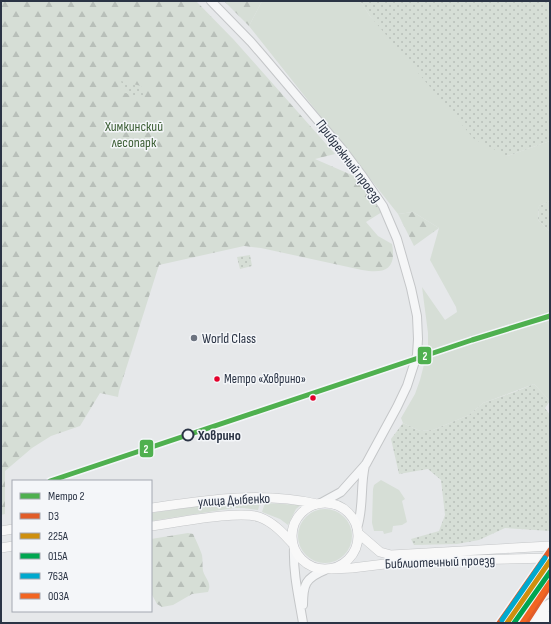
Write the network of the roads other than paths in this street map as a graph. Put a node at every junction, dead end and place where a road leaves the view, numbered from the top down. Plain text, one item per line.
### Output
1 (211, 1) edge
2 (366, 464) junction
3 (319, 504) junction
4 (152, 508) edge
5 (152, 526) edge
6 (12, 529) edge
7 (358, 530) junction
8 (1, 531) edge
9 (12, 546) edge
10 (294, 546) junction
11 (550, 546) edge
12 (1, 548) edge
13 (550, 558) edge
14 (328, 569) junction
15 (550, 604) edge
16 (550, 616) edge
17 (303, 620) edge
18 (523, 623) edge
19 (533, 623) edge

1 - 2 street, Прибрежный проезд
2 - 3 street, Прибрежный проезд
2 - 7 street, Прибрежный проезд
3 - 4 main road, улица Дыбенко
3 - 7 main road
3 - 10 main road
5 - 10 main road, улица Дыбенко
6 - 8 main road
7 - 11 main road, Библиотечный проезд
7 - 14 main road
9 - 12 main road
10 - 14 main road
10 - 17 street
13 - 14 main road, Библиотечный проезд
14 - 17 street
15 - 18 main road
16 - 19 main road

